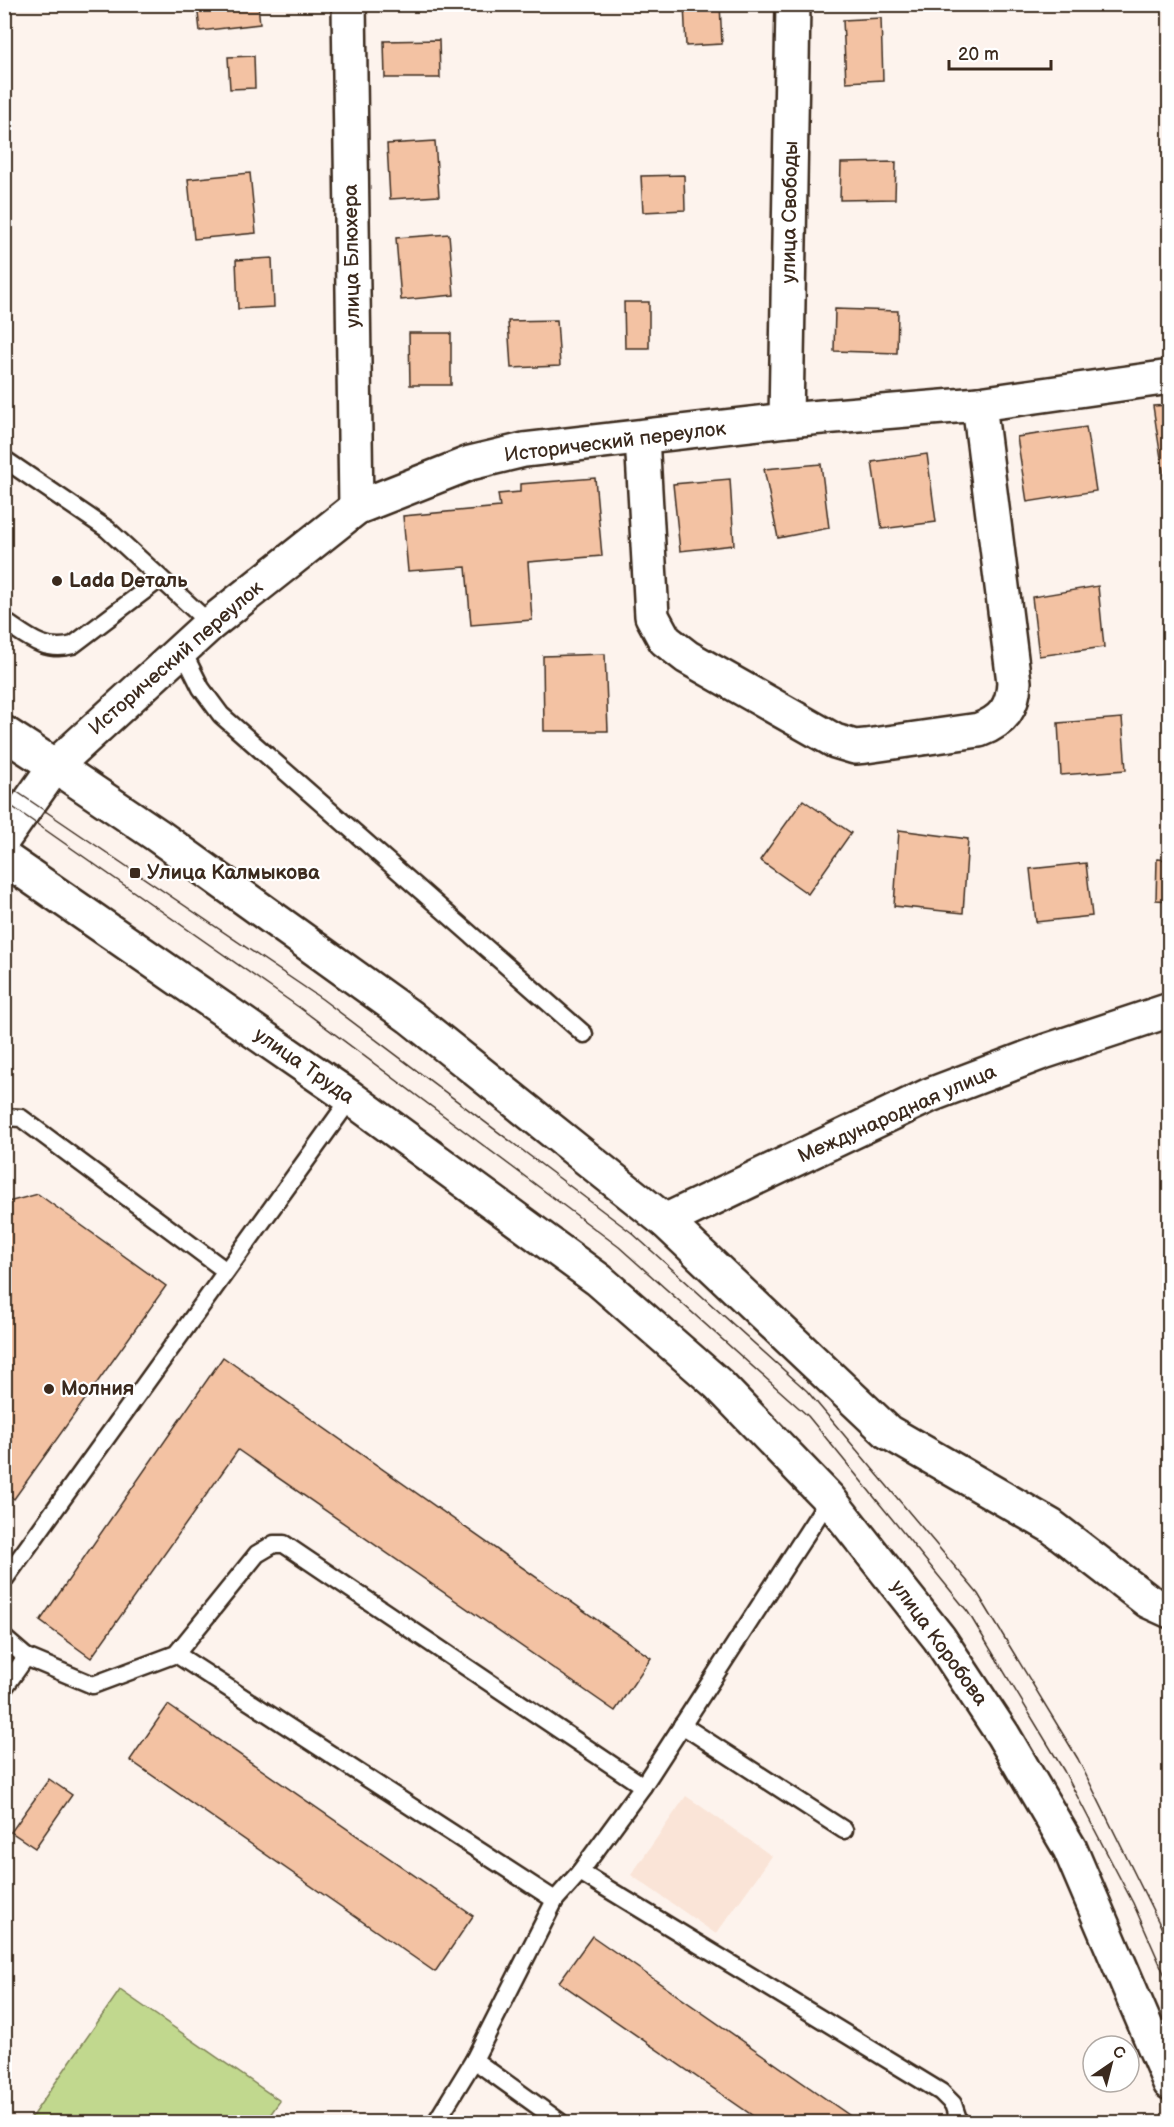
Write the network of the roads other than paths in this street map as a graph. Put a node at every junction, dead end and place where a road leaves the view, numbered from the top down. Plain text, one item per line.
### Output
1 (349, 4) edge
2 (793, 4) edge
3 (1170, 377) edge
4 (979, 404) junction
5 (786, 420) junction
6 (642, 437) junction
7 (4, 459) edge
8 (356, 508) junction
9 (160, 579) junction
10 (4, 621) edge
11 (210, 624) junction
12 (182, 650) junction
13 (4, 733) edge
14 (55, 766) junction
15 (4, 838) edge
16 (4, 858) edge
17 (1170, 1010) edge
18 (584, 1034) dead end
19 (351, 1098) junction
20 (4, 1117) edge
21 (665, 1221) junction
22 (226, 1271) junction
23 (599, 1280) joint
24 (830, 1499) junction
25 (4, 1580) edge
26 (1170, 1611) edge
27 (4, 1638) edge
28 (176, 1654) junction
29 (26, 1657) junction
30 (4, 1688) edge
31 (682, 1725) junction
32 (643, 1786) junction
33 (844, 1830) dead end
34 (580, 1872) junction
35 (555, 1899) junction
36 (474, 2060) junction
37 (1170, 2083) edge
38 (436, 2122) edge
39 (560, 2122) edge
40 (959, 2122) edge

1 - 8 street, улица Блюхера
2 - 5 street, улица Свободы
3 - 4 street, Исторический переулок
4 - 5 street, Исторический переулок
4 - 6 street
5 - 6 street, Исторический переулок
6 - 8 street, Исторический переулок
7 - 9 lane
8 - 11 street, Исторический переулок
9 - 10 lane
9 - 11 lane
11 - 12 street, Исторический переулок
12 - 14 street, Исторический переулок
12 - 18 lane
13 - 14 street
14 - 15 street
14 - 21 street
16 - 19 street, улица Труда
17 - 21 street, Международная улица
19 - 22 lane
19 - 23 street, улица Труда
20 - 22 lane
21 - 26 street
22 - 25 lane
23 - 24 street, улица Коробова
24 - 31 lane
24 - 37 street, улица Коробова
27 - 29 lane
28 - 29 lane
28 - 32 lane
28 - 35 lane
29 - 30 lane
31 - 32 lane
31 - 33 lane
32 - 34 lane
34 - 35 lane
34 - 40 lane
35 - 36 lane
36 - 38 lane
36 - 39 lane

